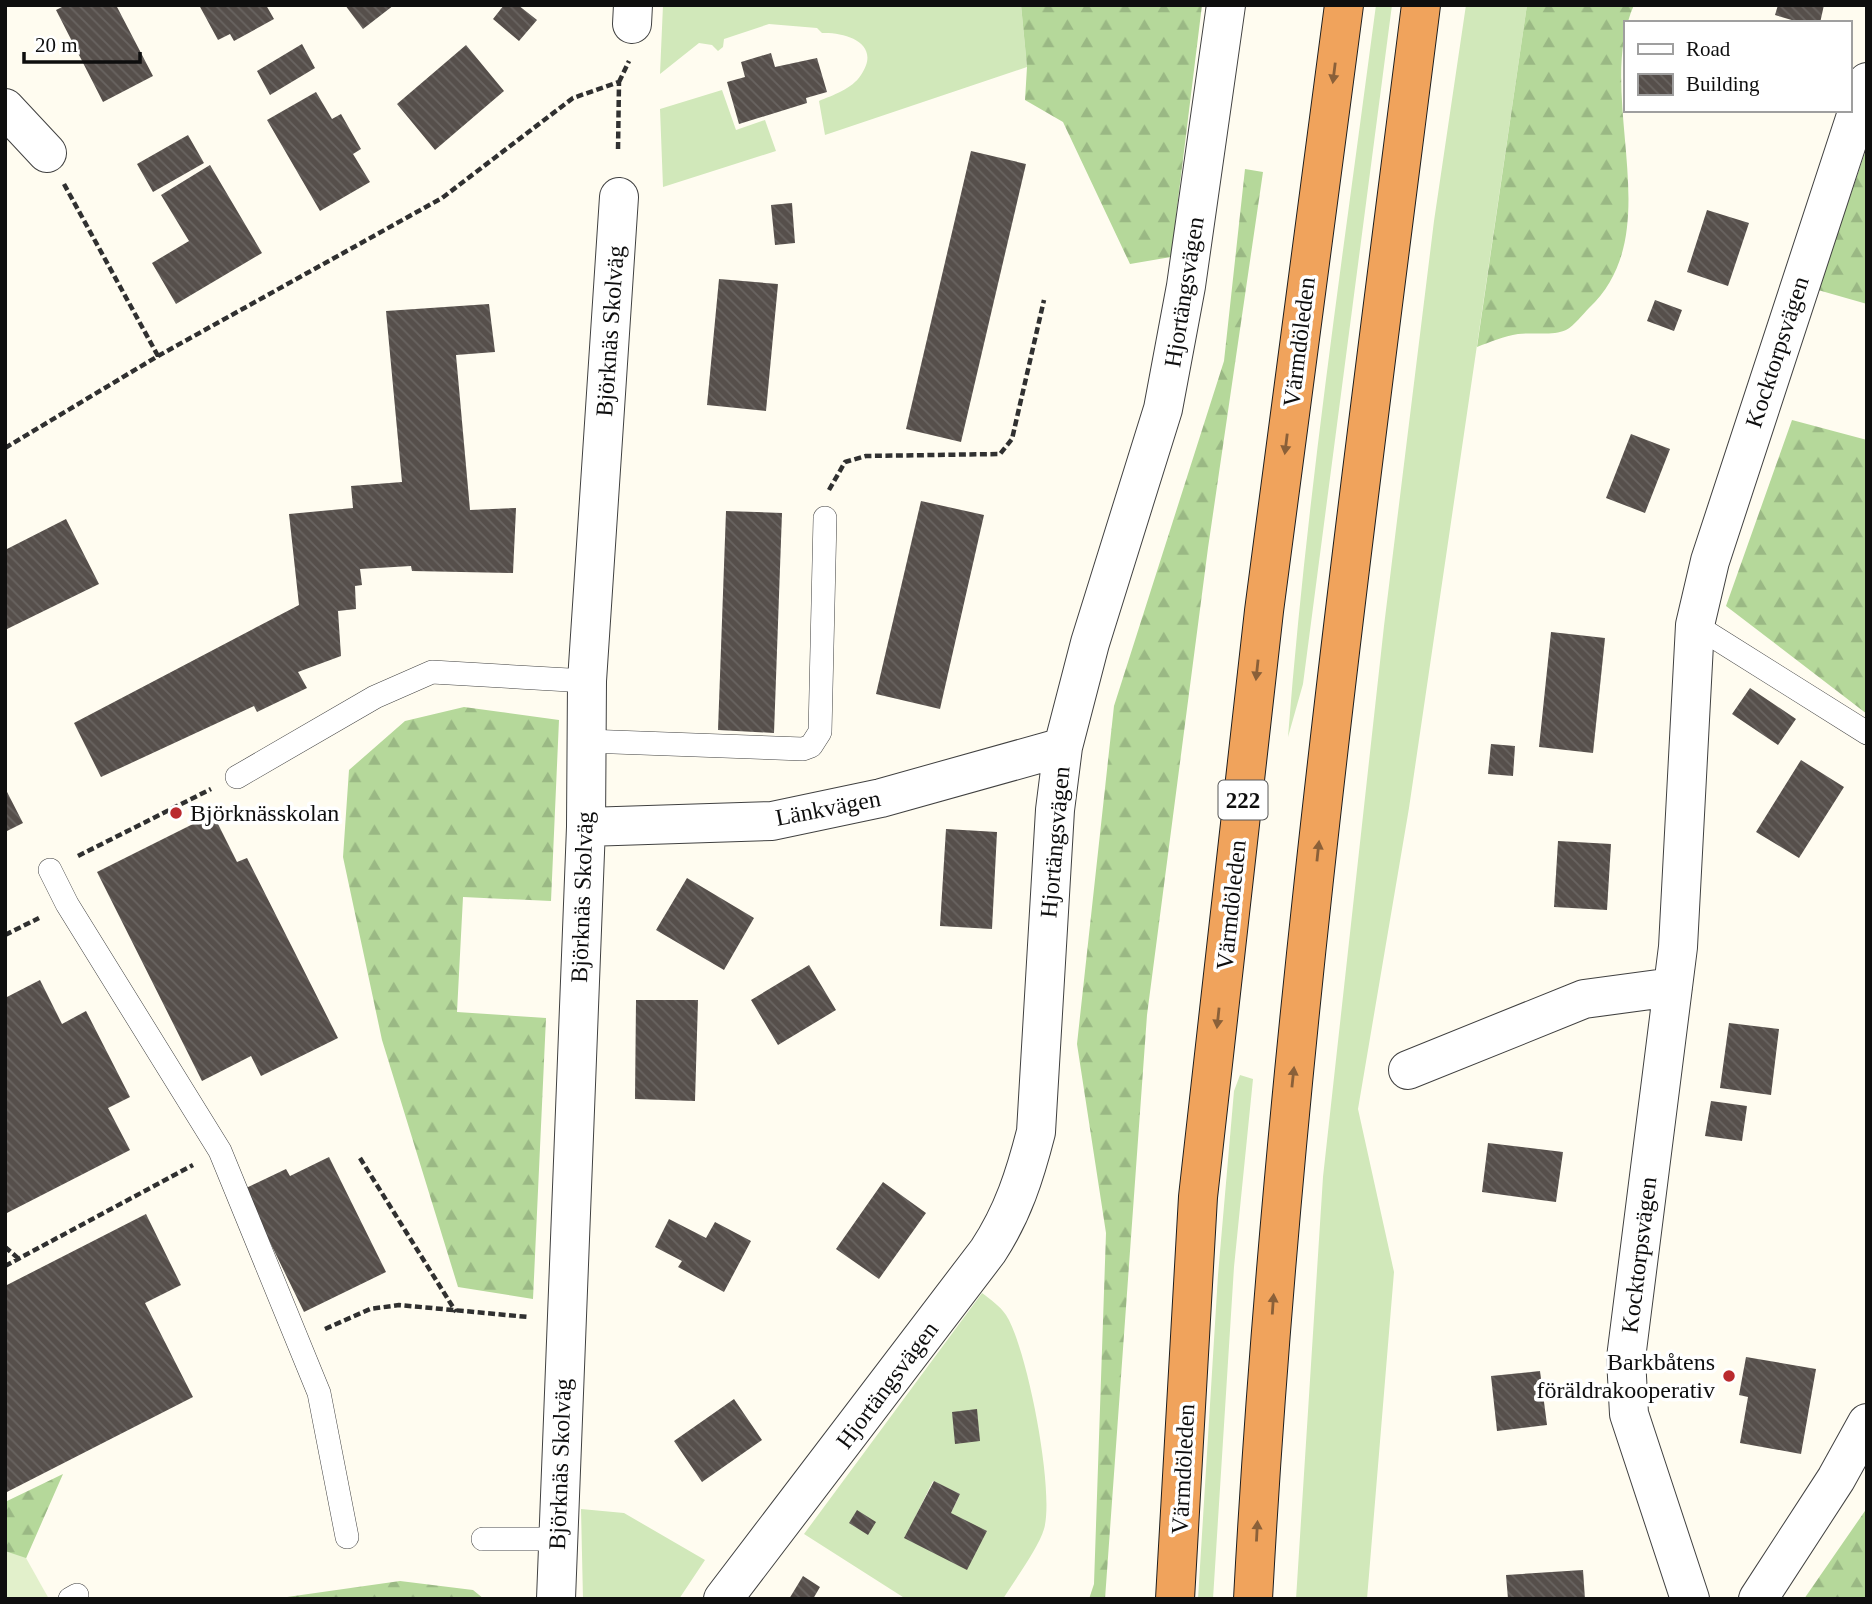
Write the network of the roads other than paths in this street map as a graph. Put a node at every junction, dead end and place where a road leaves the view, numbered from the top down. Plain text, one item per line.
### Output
1 (1226, 5) edge
2 (1343, 5) edge
3 (1421, 5) edge
4 (1867, 82) edge
5 (5, 108) edge
6 (47, 153) road end
7 (619, 197) dead end
8 (825, 518) road end
9 (1695, 625) junction
10 (587, 681) junction
11 (1867, 733) edge
12 (586, 741) junction
13 (1063, 747) junction
14 (237, 776) road end
15 (586, 827) junction
16 (50, 870) road end
17 (1673, 987) junction
18 (1408, 1070) dead end
19 (1867, 1423) edge
20 (347, 1537) dead end
21 (483, 1539) dead end
22 (558, 1539) junction
23 (556, 1599) edge
24 (723, 1599) edge
25 (1175, 1599) edge
26 (1254, 1599) edge
27 (1690, 1599) edge
28 (1758, 1599) edge

1 - 13 street, Hjortängsvägen
2 -> 25 highway, Värmdöleden / 222
26 -> 3 highway
4 - 9 street, Kocktorpsvägen
5 - 6 street
7 - 10 street, Björknäs Skolväg
8 - 12 lane
9 - 11 lane
9 - 17 street, Kocktorpsvägen
10 - 12 street, Björknäs Skolväg
10 - 14 lane
12 - 15 street, Björknäs Skolväg
13 - 15 street, Länkvägen
13 - 24 street, Hjortängsvägen
15 - 22 street, Björknäs Skolväg
16 - 20 lane
17 - 18 street
17 - 27 street, Kocktorpsvägen
19 - 28 street
21 - 22 lane
22 - 23 street, Björknäs Skolväg

